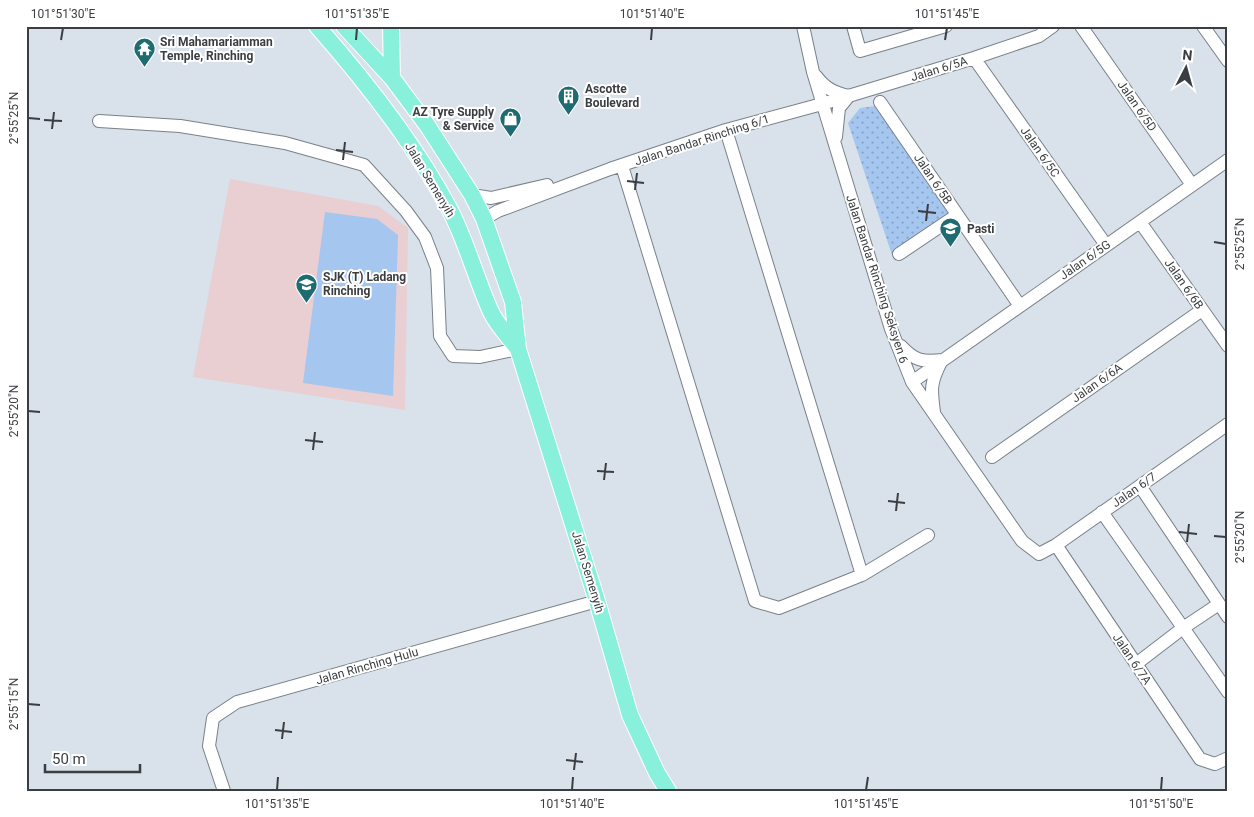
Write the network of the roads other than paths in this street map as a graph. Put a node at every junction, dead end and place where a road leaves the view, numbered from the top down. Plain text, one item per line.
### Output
1 (318, 26) edge
2 (344, 26) edge
3 (390, 26) edge
4 (803, 26) edge
5 (853, 26) edge
6 (946, 26) edge
7 (1053, 26) edge
8 (1081, 26) edge
9 (1203, 26) edge
10 (974, 58) junction
11 (1228, 61) edge
12 (813, 72) junction
13 (392, 78) junction
14 (849, 96) junction
15 (880, 102) dead end
16 (822, 104) junction
17 (99, 121) dead end
18 (726, 130) junction
19 (836, 148) junction
20 (1228, 160) edge
21 (622, 166) junction
22 (582, 180) junction
23 (1192, 185) junction
24 (472, 195) junction
25 (957, 215) junction
26 (484, 219) junction
27 (1140, 222) junction
28 (1106, 245) junction
29 (899, 254) dead end
30 (1020, 306) junction
31 (1202, 310) junction
32 (896, 342) junction
33 (1228, 346) edge
34 (518, 349) junction
35 (943, 360) junction
36 (912, 382) junction
37 (935, 415) junction
38 (1226, 428) edge
39 (992, 457) dead end
40 (1140, 486) junction
41 (1102, 512) junction
42 (928, 535) dead end
43 (1056, 545) junction
44 (1039, 554) joint
45 (862, 575) junction
46 (597, 601) junction
47 (1219, 604) junction
48 (1228, 617) edge
49 (1183, 628) junction
50 (1136, 664) junction
51 (1228, 692) edge
52 (1228, 758) edge
53 (224, 791) edge
54 (668, 791) edge

1 - 34 main road, Jalan Semenyih
2 - 13 main road, Jalan Semenyih
3 - 13 main road
4 - 12 street, Jalan Bandar Rinching Seksyen 6
5 - 6 street
7 - 10 street, Jalan 6/5A
8 - 23 street, Jalan 6/5D
9 - 11 street
10 - 14 street, Jalan 6/5A
10 - 28 street, Jalan 6/5C
12 - 14 street
12 - 16 street, Jalan Bandar Rinching Seksyen 6
13 - 24 main road, Jalan Semenyih
14 - 16 street, Jalan 6/5A
14 - 19 street
15 - 25 street, Jalan 6/5B
16 - 18 street, Jalan Bandar Rinching 6/1
16 - 19 street, Jalan Bandar Rinching Seksyen 6
17 - 34 street
18 - 21 street, Jalan Bandar Rinching 6/1
18 - 45 street
19 - 32 street, Jalan Bandar Rinching Seksyen 6
20 - 23 street, Jalan 6/5G
21 - 22 street, Jalan Bandar Rinching 6/1
21 - 45 street
22 - 24 street, Jalan Bandar Rinching 6/1
22 - 26 street, Jalan Bandar Rinching 6/1
23 - 27 street, Jalan 6/5G
24 - 26 main road, Jalan Semenyih
25 - 29 street
25 - 30 street, Jalan 6/5B
26 - 34 main road, Jalan Semenyih
27 - 28 street, Jalan 6/5G
27 - 31 street, Jalan 6/6B
28 - 30 street, Jalan 6/5G
30 - 35 street, Jalan 6/5G
31 - 33 street, Jalan 6/6B
31 - 39 street, Jalan 6/6A
32 - 35 street
32 - 36 street, Jalan Bandar Rinching Seksyen 6
34 - 46 main road, Jalan Semenyih
35 - 36 street, Jalan 6/5G
35 - 37 street, Jalan 6/5G
36 - 37 street, Jalan Bandar Rinching Seksyen 6
37 - 44 street, Jalan Bandar Rinching Seksyen 6
38 - 40 street, Jalan 6/7
40 - 41 street, Jalan 6/7
40 - 47 street
41 - 43 street, Jalan 6/7
41 - 49 street
42 - 45 street
43 - 44 street, Jalan 6/7
43 - 50 street, Jalan 6/7A
46 - 53 street, Jalan Rinching Hulu
46 - 54 main road, Jalan Semenyih
47 - 48 street
47 - 49 street
49 - 50 street
49 - 51 street
50 - 52 street, Jalan 6/7A

